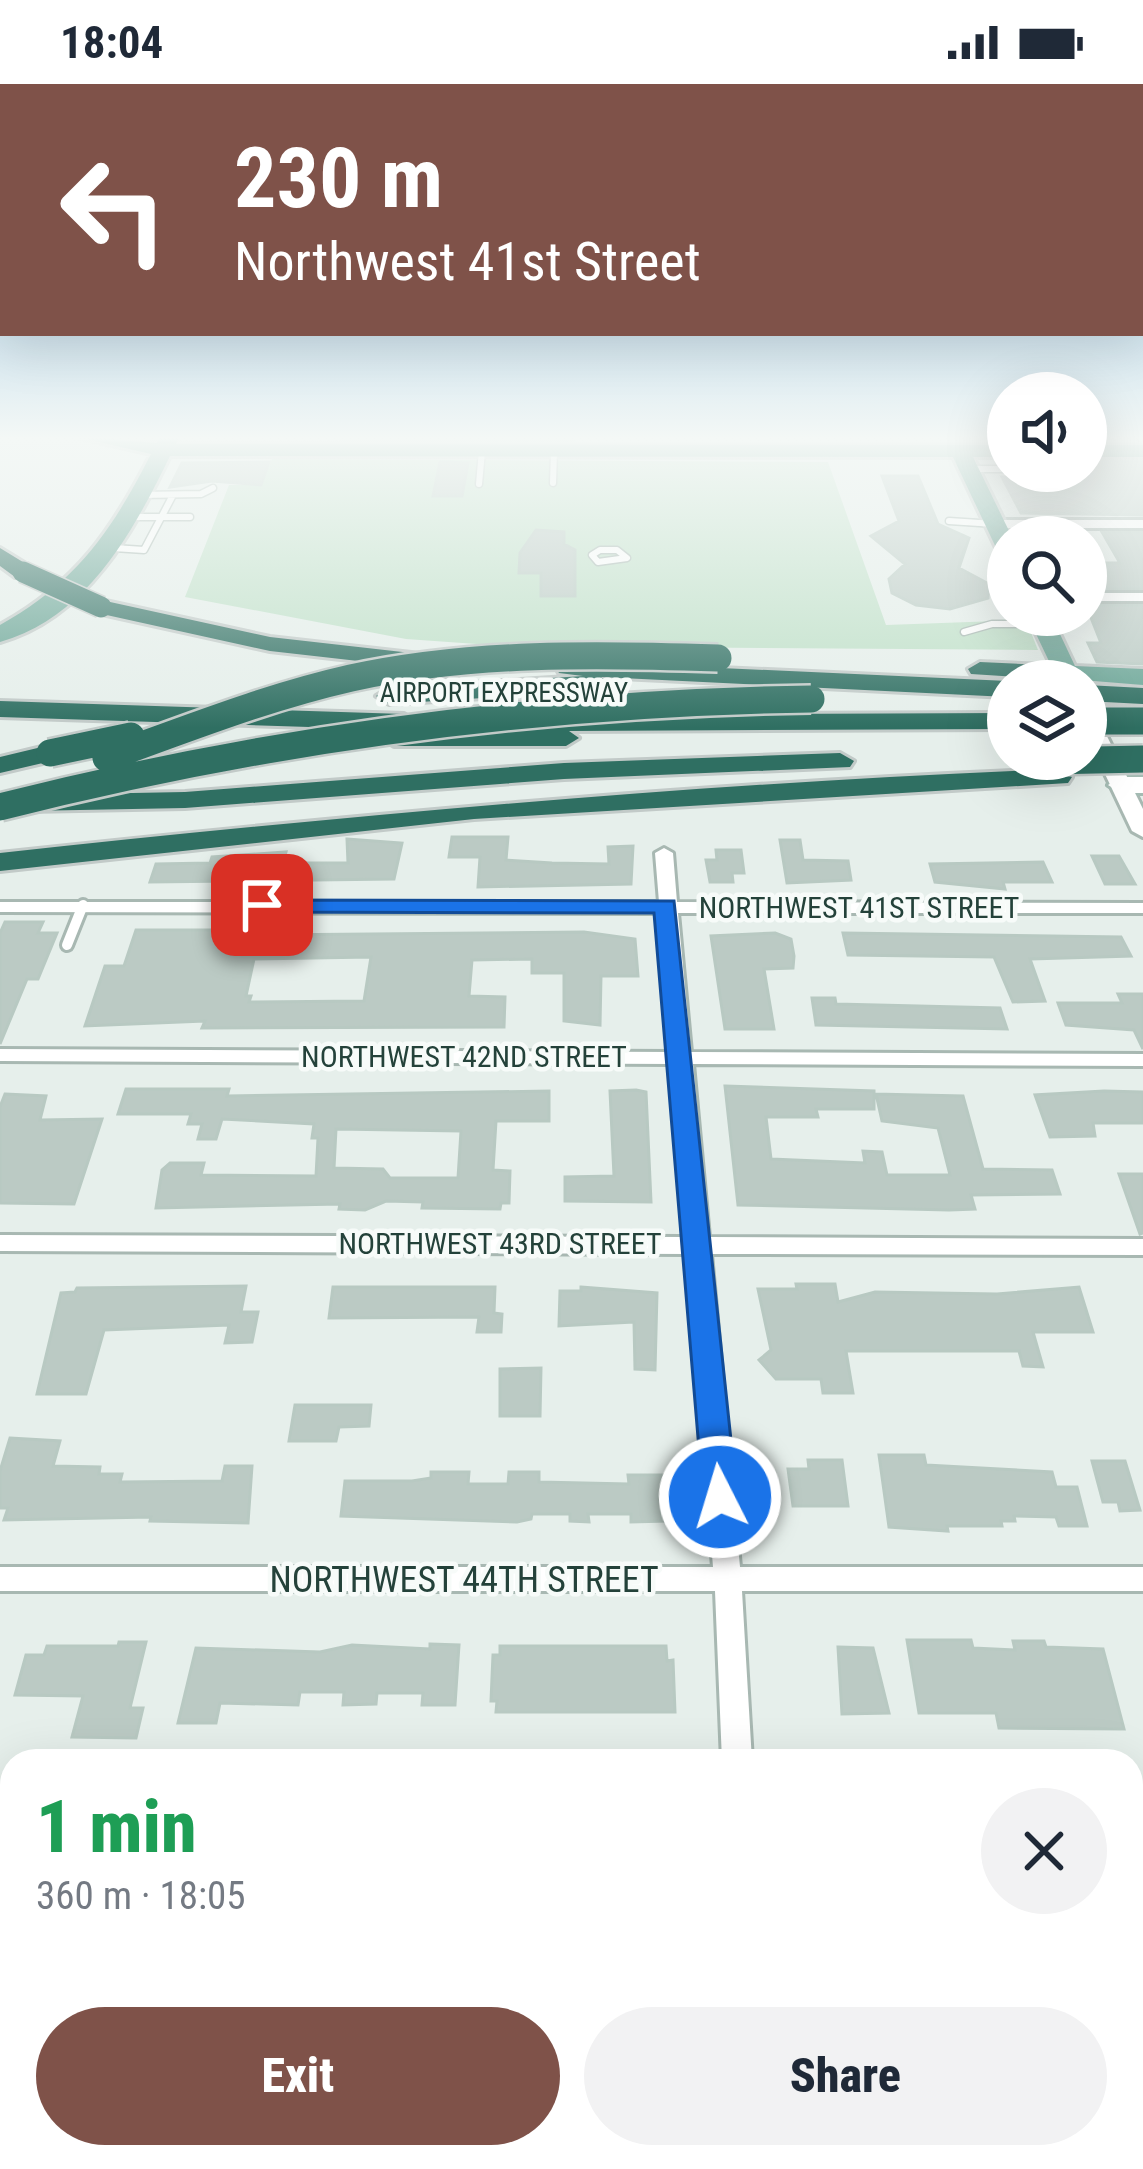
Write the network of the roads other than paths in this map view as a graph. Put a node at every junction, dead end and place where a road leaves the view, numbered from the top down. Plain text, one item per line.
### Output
1 (122, 533) edge
2 (153, 533) edge
3 (115, 548) junction
4 (0, 555) edge
5 (598, 562) joint
6 (1107, 597) edge
7 (1143, 597) edge
8 (987, 625) edge
9 (964, 632) dead end
10 (0, 635) edge
11 (987, 673) edge
12 (1107, 677) edge
13 (1143, 677) edge
14 (893, 683) junction
15 (1107, 694) edge
16 (1143, 696) edge
17 (987, 698) edge
18 (987, 701) edge
19 (987, 702) edge
20 (1143, 706) edge
21 (0, 709) edge
22 (1107, 710) edge
23 (1107, 716) edge
24 (1143, 721) edge
25 (0, 724) edge
26 (987, 738) edge
27 (1107, 738) edge
28 (1143, 738) edge
29 (1107, 742) edge
30 (1143, 759) edge
31 (1107, 763) edge
32 (0, 765) edge
33 (987, 768) edge
34 (987, 770) edge
35 (987, 774) edge
36 (1136, 782) edge
37 (0, 801) edge
38 (1143, 831) edge
39 (0, 853) edge
40 (664, 853) dead end
41 (0, 862) edge
42 (83, 905) junction
43 (665, 906) junction
44 (0, 907) edge
45 (1143, 908) edge
46 (67, 945) dead end
47 (0, 1055) edge
48 (678, 1057) junction
49 (1143, 1060) edge
50 (0, 1243) edge
51 (698, 1244) junction
52 (1143, 1247) edge
53 (0, 1579) edge
54 (1143, 1579) edge
55 (728, 1581) junction
56 (736, 1749) edge

1 - 3 main road
2 - 3 lane
3 - 10 main road
4 - 14 highway, bridge
5 - 5 lane
6 - 7 street
8 - 9 lane
11 - 37 highway, bridge
12 - 13 main road
14 - 17 highway
14 - 32 highway, bridge
15 - 16 highway
18 - 37 highway, bridge
19 - 21 highway, AIRPORT EXPRESSWAY
20 - 22 highway
23 - 24 highway, bridge
25 - 26 highway, AIRPORT EXPRESSWAY
27 - 28 highway
29 - 36 street
30 - 31 highway, bridge
33 - 37 highway
34 - 39 highway
35 - 41 highway
36 - 38 street
40 - 43 street
42 - 43 street, NORTHWEST 41ST STREET
42 - 44 street, NORTHWEST 41ST STREET
42 - 46 lane
43 - 45 street, NORTHWEST 41ST STREET
43 - 48 street
47 - 48 street, NORTHWEST 42ND STREET
48 - 49 street, NORTHWEST 42ND STREET
48 - 51 street
50 - 51 street, NORTHWEST 43RD STREET
51 - 52 street, NORTHWEST 43RD STREET
51 - 55 street
53 - 55 street, NORTHWEST 44TH STREET
54 - 55 street, NORTHWEST 44TH STREET
55 - 56 street

